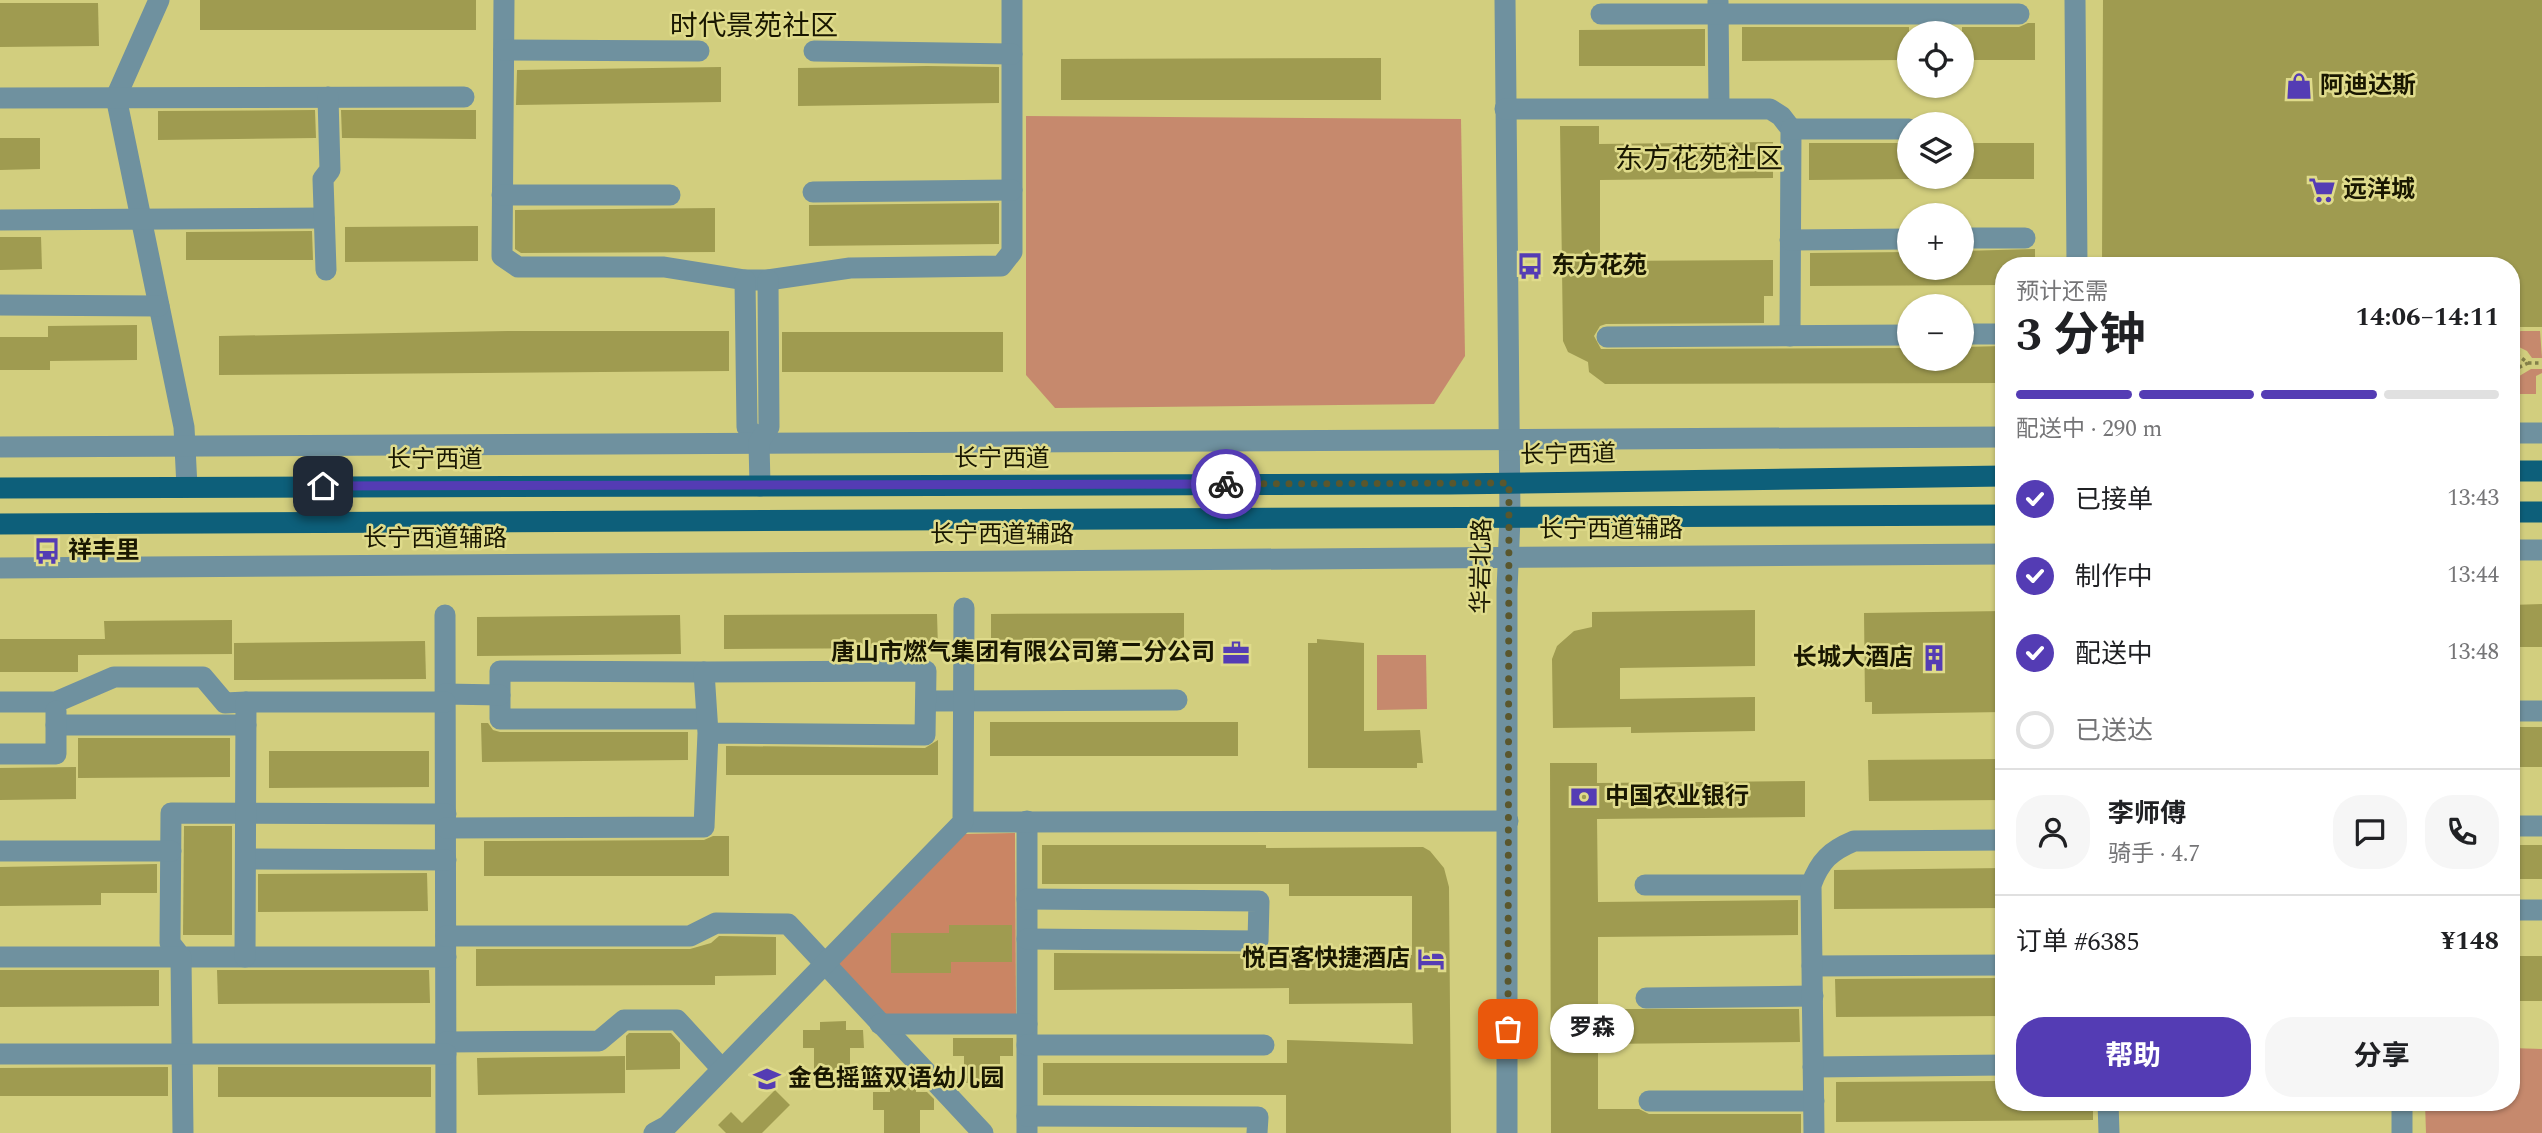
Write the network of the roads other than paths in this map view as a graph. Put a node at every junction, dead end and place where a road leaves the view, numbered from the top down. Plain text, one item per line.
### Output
1 (159, 0) edge
2 (504, 0) edge
3 (1012, 0) edge
4 (1504, 0) edge
5 (2076, 0) edge
6 (1717, 7) edge
7 (1601, 14) dead end
8 (2019, 14) dead end
9 (504, 50) junction
10 (699, 51) dead end
11 (814, 51) dead end
12 (1012, 54) junction
13 (116, 97) junction
14 (328, 97) junction
15 (464, 97) dead end
16 (0, 98) edge
17 (1719, 108) junction
18 (1505, 109) junction
19 (1791, 129) junction
20 (1897, 129) edge
21 (1012, 190) junction
22 (813, 192) dead end
23 (502, 195) junction
24 (670, 195) dead end
25 (141, 218) junction
26 (324, 218) junction
27 (0, 220) edge
28 (1974, 238) edge
29 (2025, 238) dead end
30 (1897, 239) edge
31 (1790, 240) junction
32 (2077, 257) edge
33 (326, 270) dead end
34 (745, 280) junction
35 (768, 280) junction
36 (0, 305) edge
37 (159, 306) junction
38 (1974, 334) edge
39 (1995, 334) edge
40 (1790, 335) junction
41 (1897, 335) edge
42 (1607, 337) dead end
43 (2520, 433) edge
44 (2542, 433) edge
45 (1995, 437) edge
46 (1509, 438) junction
47 (759, 442) junction
48 (0, 447) edge
49 (187, 447) junction
50 (2520, 471) edge
51 (2542, 471) edge
52 (1995, 476) edge
53 (1509, 483) junction
54 (760, 486) junction
55 (187, 487) junction
56 (0, 488) edge
57 (2520, 512) edge
58 (2542, 512) edge
59 (1995, 515) edge
60 (1510, 518) junction
61 (0, 524) edge
62 (2520, 550) edge
63 (2542, 550) edge
64 (1995, 554) edge
65 (1509, 557) junction
66 (0, 568) edge
67 (964, 608) dead end
68 (445, 615) dead end
69 (704, 672) junction
70 (500, 695) junction
71 (445, 698) junction
72 (1177, 700) dead end
73 (926, 701) junction
74 (964, 701) junction
75 (0, 702) edge
76 (56, 702) junction
77 (246, 702) junction
78 (2520, 711) edge
79 (2542, 711) edge
80 (56, 725) junction
81 (246, 725) junction
82 (707, 726) junction
83 (0, 754) edge
84 (246, 813) junction
85 (446, 821) junction
86 (1027, 821) junction
87 (1508, 821) junction
88 (963, 822) junction
89 (2520, 826) edge
90 (2542, 826) edge
91 (1995, 840) edge
92 (0, 851) edge
93 (171, 851) junction
94 (246, 859) junction
95 (446, 860) junction
96 (1645, 885) dead end
97 (1811, 885) junction
98 (1027, 899) junction
99 (2520, 910) edge
100 (2542, 910) edge
101 (1027, 939) junction
102 (446, 946) junction
103 (0, 957) edge
104 (181, 957) junction
105 (245, 957) junction
106 (823, 963) junction
107 (1995, 965) edge
108 (1812, 966) junction
109 (1813, 996) junction
110 (1646, 998) dead end
111 (880, 1024) junction
112 (1027, 1035) junction
113 (1264, 1045) dead end
114 (446, 1048) junction
115 (182, 1053) junction
116 (0, 1054) edge
117 (1995, 1065) edge
118 (722, 1068) junction
119 (1813, 1068) junction
120 (1649, 1101) dead end
121 (1814, 1101) junction
122 (2108, 1111) edge
123 (2402, 1111) edge
124 (1027, 1124) edge
125 (183, 1133) edge
126 (446, 1133) edge
127 (654, 1133) edge
128 (983, 1133) edge
129 (1257, 1133) edge
130 (1507, 1133) edge
131 (1814, 1133) edge
132 (2109, 1133) edge
133 (2402, 1133) edge

1 - 13 street
2 - 9 street
3 - 12 street
4 - 18 street, 华岩北路
5 - 32 street
6 - 7 street
6 - 8 street
6 - 17 street
9 - 10 street
9 - 23 street
11 - 12 street
12 - 21 street
13 - 14 street
13 - 16 street
13 - 25 street
14 - 15 street
14 - 26 street
17 - 18 street
17 - 19 street
18 - 46 street, 华岩北路
19 - 20 street
19 - 31 street
21 - 22 street
21 - 35 street
23 - 24 street
23 - 34 street
25 - 26 street
25 - 27 street
25 - 37 street
26 - 33 street
28 - 29 street
30 - 31 street
31 - 40 street
34 - 35 street
34 - 47 street
35 - 47 street
36 - 37 street
37 - 49 street
38 - 39 street
40 - 41 street
40 - 42 street
43 - 44 street
45 - 46 street
46 - 47 street
46 - 53 street, 华岩北路
47 - 49 street
47 - 54 street
48 - 49 street
49 - 55 street
50 - 51 main road
52 - 53 main road, 长宁西道
53 - 54 main road, 长宁西道
53 - 60 street, 华岩北路
54 - 55 main road, 长宁西道
55 - 56 main road, 长宁西道
57 - 58 main road
59 - 60 main road
60 - 61 main road
60 - 65 street, 华岩北路
62 - 63 street
64 - 65 street, 长宁西道辅路
65 - 66 street, 长宁西道辅路
65 - 87 street, 华岩北路
67 - 74 street
68 - 71 street
69 - 70 street
69 - 73 street
69 - 82 street
70 - 71 street
70 - 82 street
71 - 77 street
71 - 85 street
72 - 74 street
73 - 74 street
73 - 82 street
74 - 88 street
75 - 76 street
76 - 77 street
76 - 80 street
77 - 81 street
78 - 79 street
80 - 81 street
80 - 83 street
81 - 84 street
82 - 85 street
84 - 85 street
84 - 93 street
84 - 94 street
85 - 95 street
86 - 87 street
86 - 88 street
86 - 98 street
87 - 130 street, 华岩北路
88 - 106 street
89 - 90 street
91 - 97 street
92 - 93 street
93 - 104 street
94 - 95 street
94 - 105 street
95 - 102 street
96 - 97 street
97 - 108 street
98 - 101 street
98 - 101 street
99 - 100 street
101 - 112 street
102 - 105 street
102 - 106 street
102 - 114 street
103 - 104 street
104 - 105 street
104 - 115 street
106 - 111 street
106 - 118 street
107 - 108 street
108 - 109 street
109 - 110 street
109 - 119 street
111 - 112 street
111 - 128 street
112 - 113 street
112 - 124 street
114 - 115 street
114 - 118 street
114 - 126 street
115 - 116 street
115 - 125 street
117 - 119 street
118 - 127 street
119 - 121 street
120 - 121 street
121 - 131 street
122 - 132 street
123 - 133 street
124 - 129 street

